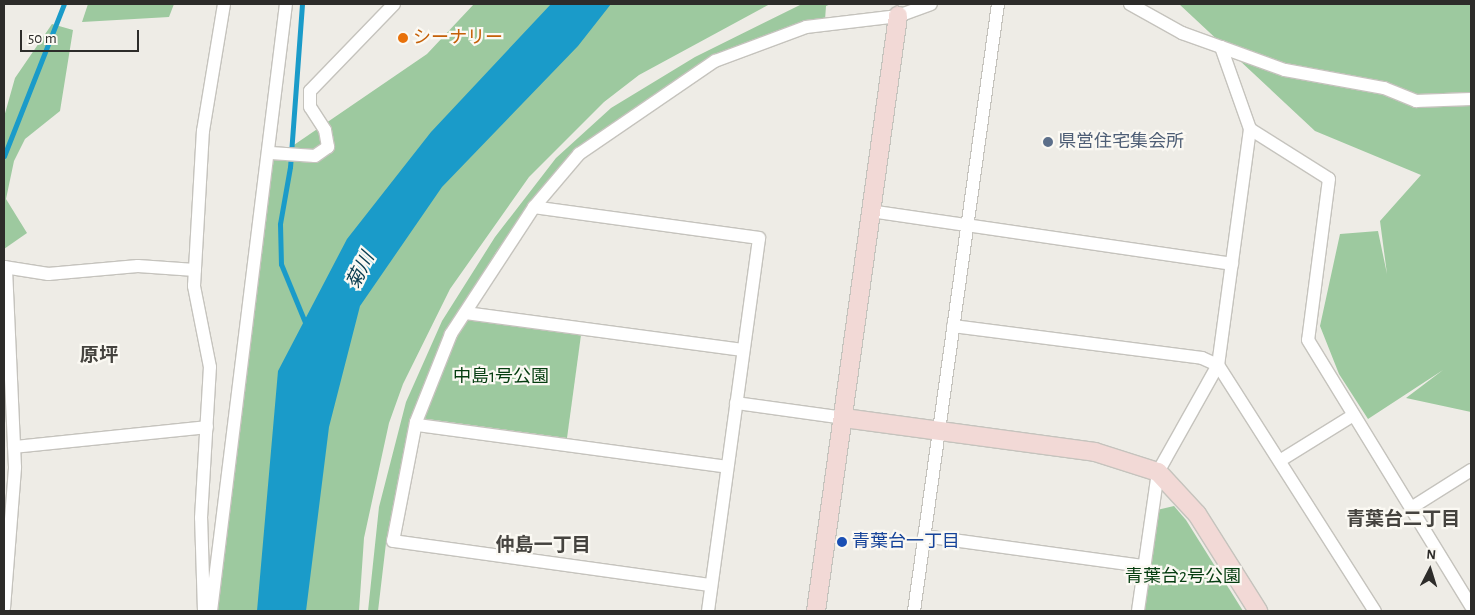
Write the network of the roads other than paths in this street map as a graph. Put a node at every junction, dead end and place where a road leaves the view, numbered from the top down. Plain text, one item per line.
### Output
1 (224, 4) edge
2 (286, 4) edge
3 (394, 4) edge
4 (932, 4) edge
5 (998, 4) edge
6 (1130, 4) edge
7 (898, 16) junction
8 (1221, 47) junction
9 (1471, 99) edge
10 (1250, 129) junction
11 (271, 154) junction
12 (534, 207) junction
13 (870, 211) junction
14 (966, 227) junction
15 (1232, 264) junction
16 (5, 267) edge
17 (195, 270) junction
18 (466, 313) junction
19 (953, 326) junction
20 (744, 350) junction
21 (1218, 365) junction
22 (736, 403) junction
23 (8, 413) edge
24 (1352, 416) junction
25 (844, 418) junction
26 (418, 425) junction
27 (207, 427) junction
28 (937, 431) junction
29 (14, 446) junction
30 (1281, 460) junction
31 (727, 467) junction
32 (1471, 470) edge
33 (1158, 472) junction
34 (1411, 508) junction
35 (924, 536) junction
36 (1144, 566) junction
37 (711, 585) junction
38 (1471, 606) edge
39 (4, 608) edge
40 (204, 611) edge
41 (211, 611) edge
42 (708, 611) edge
43 (816, 611) edge
44 (914, 611) edge
45 (1138, 611) edge
46 (1258, 611) edge
47 (1375, 611) edge

1 - 17 street
2 - 11 street
3 - 11 street
4 - 7 street
5 - 14 street
6 - 8 street
7 - 12 street
7 - 13 street
8 - 9 street
8 - 10 street
10 - 15 street
10 - 24 street
11 - 41 street
12 - 18 street
12 - 20 street
13 - 14 street
13 - 25 street
14 - 15 street
14 - 19 street
15 - 21 street
16 - 17 street
16 - 23 street
17 - 27 street
18 - 20 street
18 - 26 street
19 - 21 street
19 - 28 street
20 - 22 street
21 - 30 street
21 - 33 street
22 - 25 street
22 - 31 street
23 - 29 street
24 - 30 street
24 - 34 street
25 - 28 street
25 - 43 street
26 - 31 street
26 - 37 street
27 - 29 street
27 - 40 street
28 - 33 street
28 - 35 street
29 - 39 street
30 - 47 street
31 - 37 street
32 - 34 street
33 - 36 street
33 - 46 street
34 - 38 street
35 - 36 street
35 - 44 street
36 - 45 street
37 - 42 street

